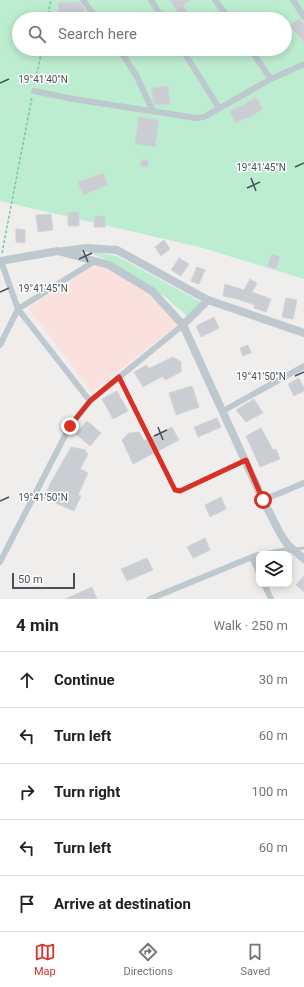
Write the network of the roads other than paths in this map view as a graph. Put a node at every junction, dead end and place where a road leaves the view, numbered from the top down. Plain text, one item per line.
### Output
1 (83, 0) edge
2 (151, 0) edge
3 (215, 0) edge
4 (293, 0) edge
5 (92, 12) edge
6 (159, 12) edge
7 (224, 12) edge
8 (304, 17) edge
9 (123, 56) edge
10 (186, 56) edge
11 (255, 56) edge
12 (304, 64) edge
13 (271, 79) junction
14 (34, 91) road end
15 (219, 108) junction
16 (153, 111) junction
17 (58, 251) junction
18 (0, 261) edge
19 (94, 261) junction
20 (208, 300) junction
21 (18, 309) junction
22 (9, 326) junction
23 (183, 326) junction
24 (0, 327) edge
25 (304, 332) edge
26 (0, 345) edge
27 (304, 366) edge
28 (90, 401) junction
29 (223, 410) junction
30 (304, 483) edge
31 (263, 500) junction
32 (304, 548) edge
33 (293, 549) junction
34 (283, 551) edge
35 (256, 556) edge
36 (252, 557) junction
37 (304, 559) edge
38 (0, 562) edge
39 (256, 566) edge
40 (265, 587) edge
41 (150, 599) edge
42 (271, 599) edge

1 - 5 street
2 - 6 street
3 - 7 street
4 - 8 street
9 - 16 street
10 - 15 street
11 - 13 street
12 - 13 street
13 - 15 street
14 - 16 street
15 - 16 street
17 - 18 street
17 - 19 street
17 - 20 street
18 - 21 street
19 - 21 street
19 - 23 street
20 - 23 street
20 - 25 street
21 - 22 street
21 - 28 street
22 - 24 street
22 - 26 street
23 - 28 street
23 - 29 street
27 - 29 street
28 - 38 street
29 - 31 street
30 - 31 street
31 - 33 street
32 - 33 lane
33 - 34 street
33 - 37 street
35 - 36 street
36 - 39 street
36 - 41 street
40 - 42 street

